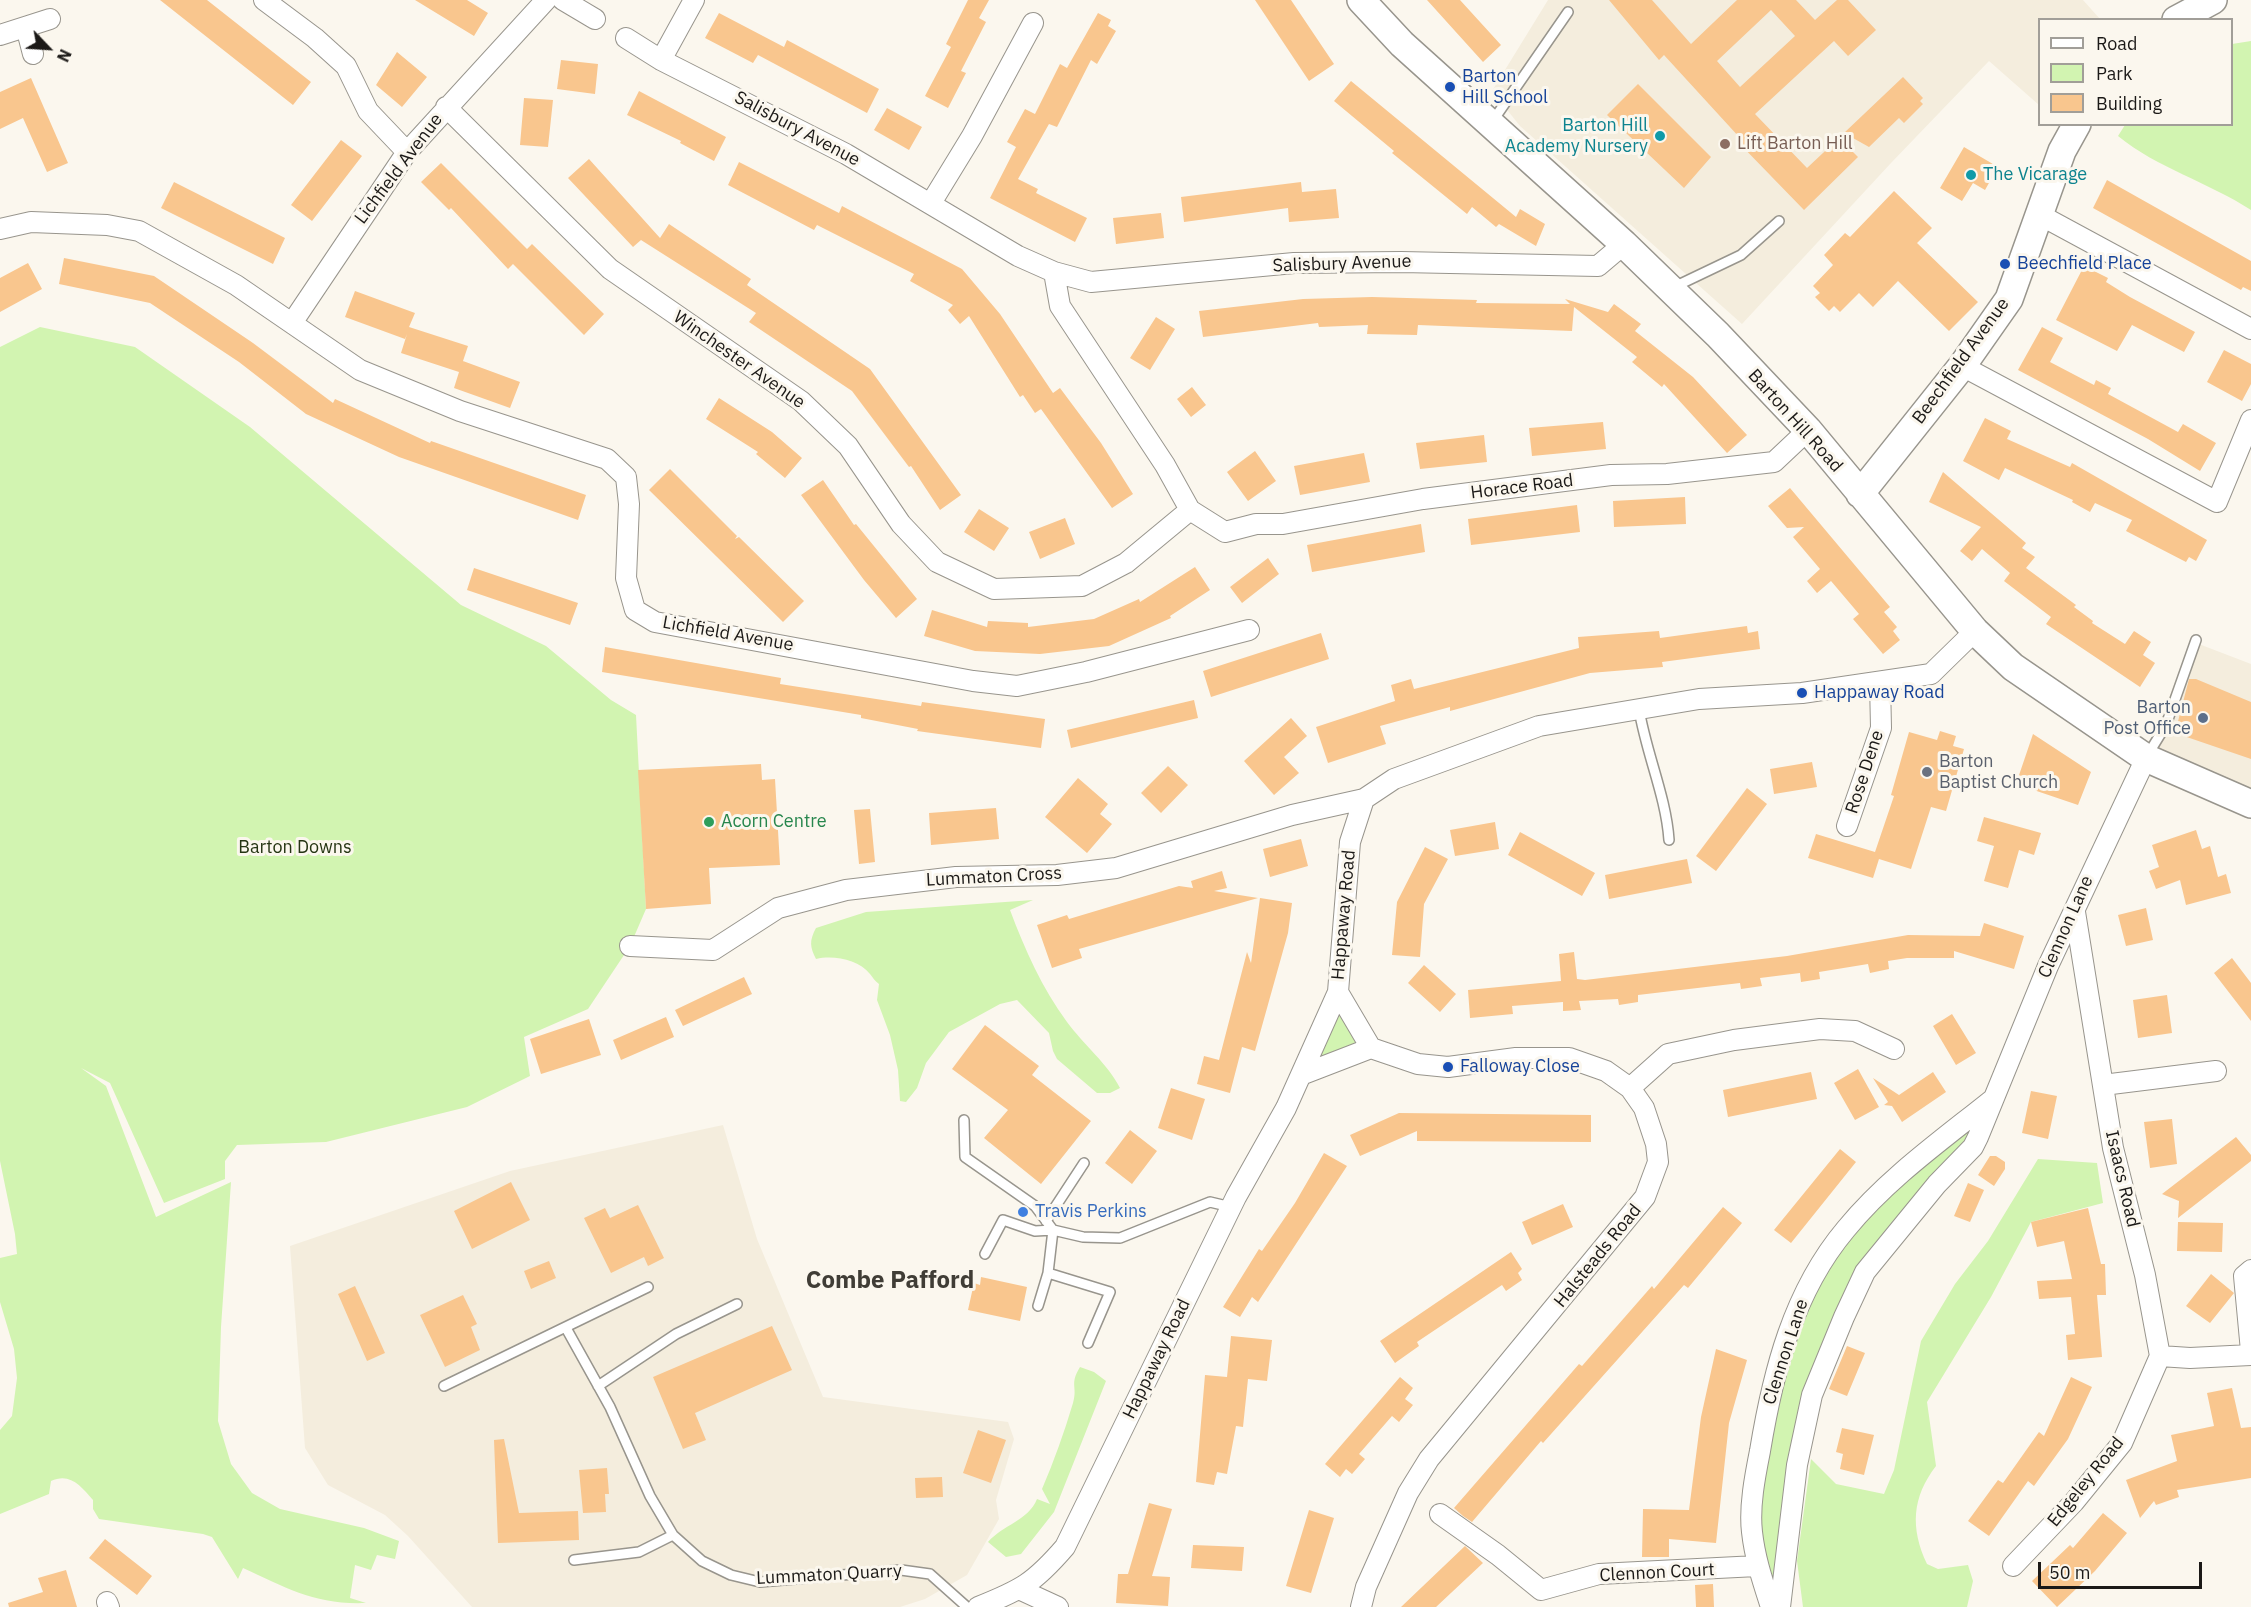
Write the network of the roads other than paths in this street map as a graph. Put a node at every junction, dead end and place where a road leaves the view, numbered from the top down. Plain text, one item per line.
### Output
1 (264, 0) edge
2 (546, 0) edge
3 (563, 0) edge
4 (694, 0) edge
5 (1361, 0) edge
6 (2213, 0) edge
7 (1568, 12) dead end
8 (2180, 18) edge
9 (50, 19) dead end
10 (595, 19) dead end
11 (1033, 24) dead end
12 (26, 27) junction
13 (0, 35) edge
14 (626, 38) dead end
15 (33, 54) dead end
16 (661, 60) junction
17 (446, 106) junction
18 (1490, 124) junction
19 (2076, 126) edge
20 (407, 152) junction
21 (931, 203) junction
22 (2040, 216) junction
23 (1779, 220) dead end
24 (0, 229) edge
25 (1624, 244) junction
26 (1054, 272) junction
27 (1669, 289) junction
28 (292, 323) junction
29 (2251, 329) edge
30 (1962, 366) junction
31 (2251, 420) edge
32 (1808, 430) junction
33 (1860, 494) junction
34 (1190, 510) junction
35 (1249, 630) dead end
36 (1975, 631) junction
37 (2196, 640) dead end
38 (1880, 682) junction
39 (1639, 709) junction
40 (2146, 758) junction
41 (1364, 799) junction
42 (2251, 804) edge
43 (1848, 826) dead end
44 (1669, 840) dead end
45 (2075, 912) junction
46 (630, 946) dead end
47 (1338, 992) junction
48 (1371, 1048) junction
49 (1894, 1049) dead end
50 (2216, 1071) dead end
51 (1301, 1075) junction
52 (2103, 1085) junction
53 (1630, 1088) junction
54 (1992, 1099) junction
55 (964, 1120) dead end
56 (1084, 1163) dead end
57 (1231, 1207) junction
58 (1046, 1221) junction
59 (1053, 1230) junction
60 (985, 1254) dead end
61 (2251, 1270) edge
62 (1048, 1273) junction
63 (648, 1287) dead end
64 (737, 1304) dead end
65 (1038, 1306) dead end
66 (566, 1328) junction
67 (1088, 1343) dead end
68 (2251, 1353) edge
69 (2160, 1356) junction
70 (444, 1386) dead end
71 (598, 1386) junction
72 (1440, 1514) dead end
73 (673, 1535) junction
74 (574, 1560) dead end
75 (1757, 1566) junction
76 (2013, 1566) dead end
77 (1021, 1590) junction
78 (968, 1607) edge
79 (978, 1607) edge
80 (1058, 1607) edge
81 (1360, 1607) edge
82 (1772, 1607) edge
83 (1780, 1607) edge

1 - 20 street
2 - 17 street, Lichfield Avenue
3 - 10 street
4 - 16 street
5 - 18 street, Barton Hill Road
6 - 8 street
7 - 18 lane
9 - 12 street
11 - 21 street
12 - 13 street
12 - 15 street
14 - 16 street, Salisbury Avenue
16 - 21 street, Salisbury Avenue
17 - 20 street, Lichfield Avenue
17 - 34 street, Winchester Avenue
18 - 25 street, Barton Hill Road
19 - 22 street, Beechfield Avenue
20 - 28 street, Lichfield Avenue
21 - 26 street, Salisbury Avenue
22 - 29 street
22 - 30 street, Beechfield Avenue
23 - 27 lane
24 - 28 street, Lichfield Avenue
25 - 26 street, Salisbury Avenue
25 - 27 street, Barton Hill Road
26 - 34 street
27 - 32 street, Barton Hill Road
28 - 35 street, Lichfield Avenue
30 - 31 street
30 - 33 street, Beechfield Avenue
32 - 33 street, Barton Hill Road
32 - 34 street, Horace Road
33 - 36 street, Barton Hill Road
36 - 38 street
36 - 40 street, Barton Hill Road
37 - 40 lane
38 - 39 street
38 - 43 street, Rose Dene
39 - 41 street
39 - 44 lane
40 - 42 street, Barton Hill Road
40 - 45 street, Clennon Lane
41 - 46 street, Lummaton Cross
41 - 47 street, Happaway Road
45 - 52 street, Isaacs Road
45 - 54 street, Clennon Lane
47 - 48 street
47 - 51 street, Happaway Road
48 - 51 street
48 - 53 street, Halsteads Road
49 - 53 street
50 - 52 street
51 - 57 street, Happaway Road
52 - 69 street, Isaacs Road
53 - 81 street, Halsteads Road
54 - 75 street, Clennon Lane
54 - 83 street, Clennon Lane
55 - 58 lane
56 - 58 lane
57 - 59 lane
57 - 77 street, Happaway Road
58 - 59 lane
59 - 60 lane
59 - 62 lane
61 - 68 street
62 - 65 lane
62 - 67 lane
63 - 66 lane
64 - 71 lane
66 - 70 lane
66 - 71 lane, Lummaton Quarry
68 - 69 street
69 - 76 street, Edgeley Road
71 - 73 lane, Lummaton Quarry
72 - 75 street, Clennon Court
73 - 74 lane
73 - 78 lane, Lummaton Quarry
75 - 82 street, Clennon Lane
77 - 79 street, Happaway Road
77 - 80 street

